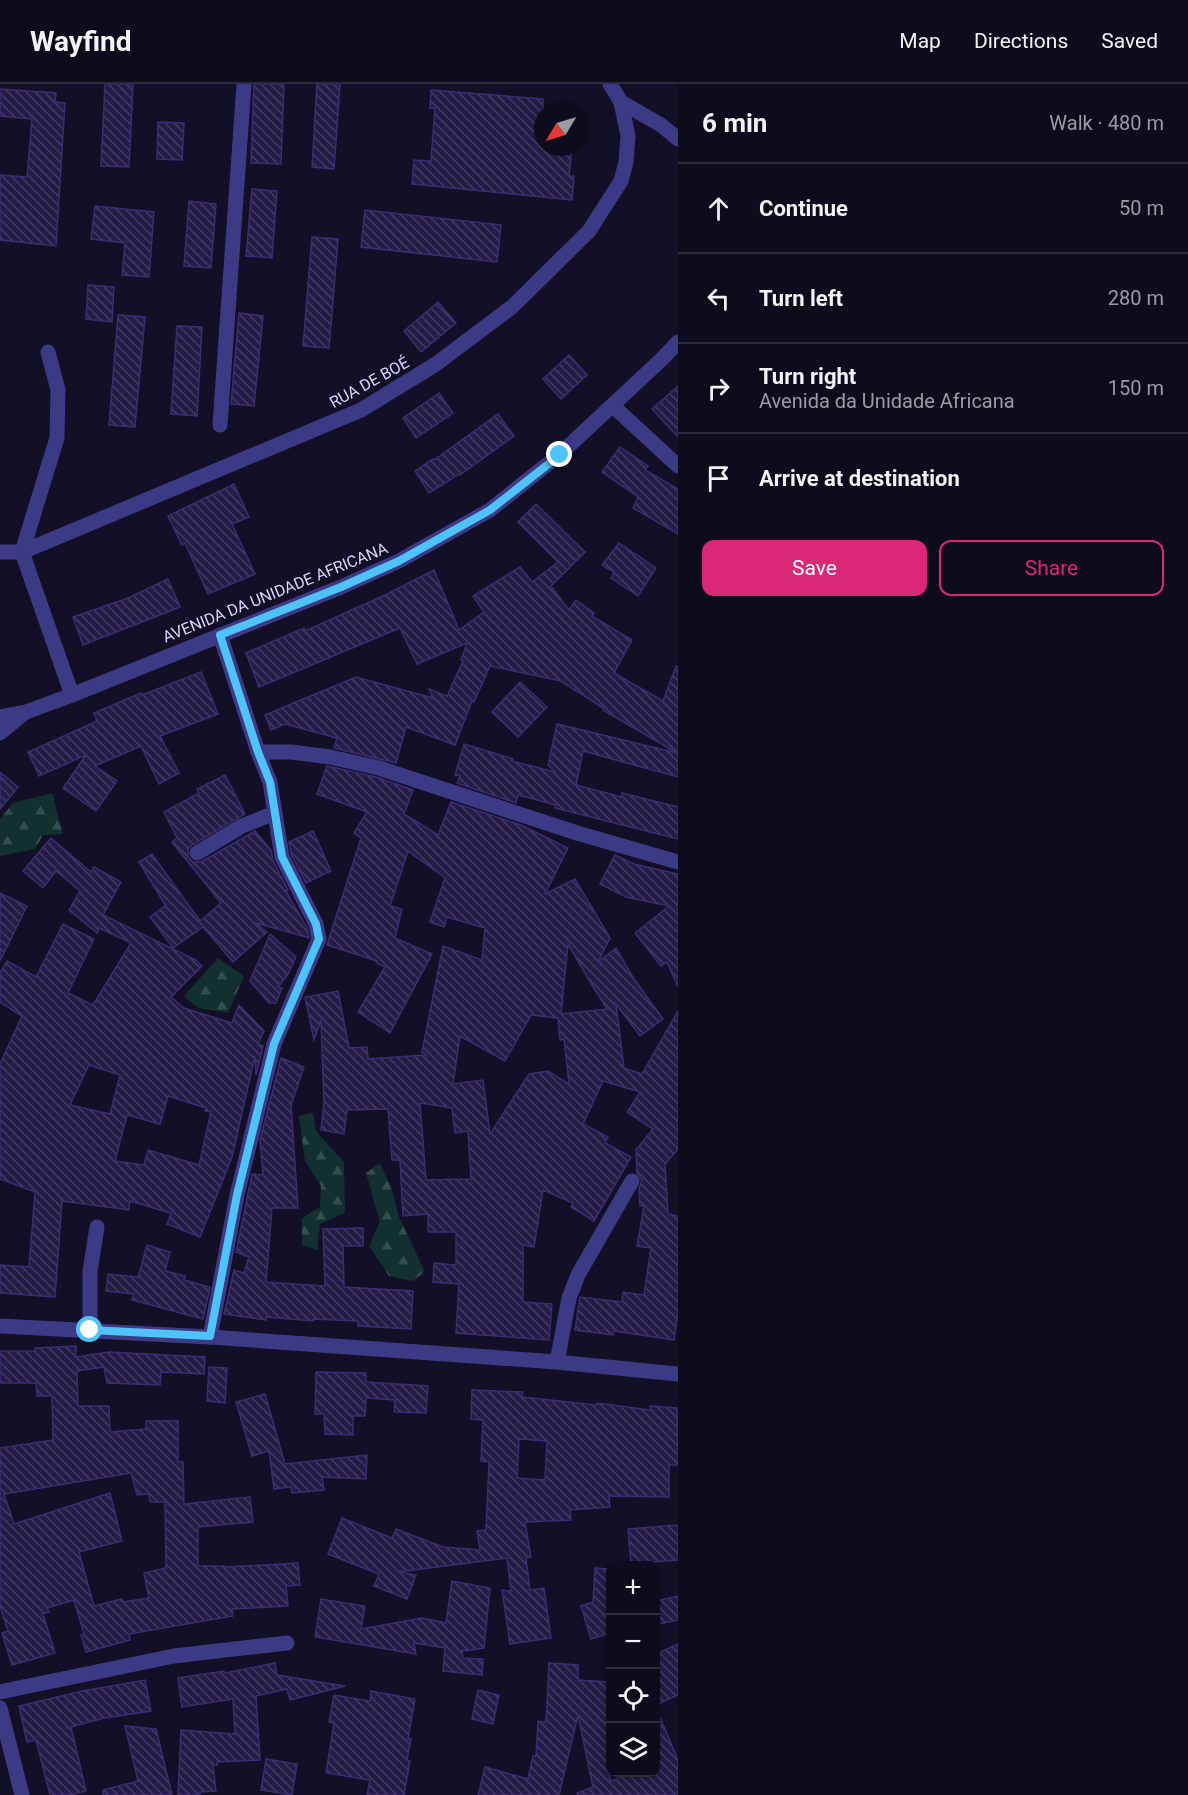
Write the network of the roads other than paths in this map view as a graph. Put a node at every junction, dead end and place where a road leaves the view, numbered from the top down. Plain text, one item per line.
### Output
1 (244, 84) edge
2 (610, 84) edge
3 (621, 102) junction
4 (678, 139) edge
5 (678, 342) edge
6 (48, 352) dead end
7 (613, 406) junction
8 (220, 425) dead end
9 (678, 466) edge
10 (0, 552) edge
11 (22, 552) junction
12 (220, 635) junction
13 (72, 695) junction
14 (26, 712) junction
15 (0, 717) edge
16 (0, 733) edge
17 (258, 752) junction
18 (275, 813) junction
19 (197, 853) dead end
20 (678, 862) edge
21 (632, 1181) dead end
22 (97, 1227) dead end
23 (0, 1326) edge
24 (90, 1330) junction
25 (210, 1336) junction
26 (557, 1362) junction
27 (678, 1374) edge
28 (287, 1643) dead end
29 (0, 1692) edge
30 (0, 1708) edge
31 (22, 1795) edge

1 - 8 street
2 - 3 street
3 - 4 street
3 - 11 street, RUA DE BOÉ
5 - 7 street, AVENIDA DA UNIDADE AFRICANA
6 - 11 street
7 - 9 street
7 - 12 street, AVENIDA DA UNIDADE AFRICANA
10 - 11 street, RUA DE BOÉ
11 - 13 street
12 - 13 street, AVENIDA DA UNIDADE AFRICANA
12 - 17 street
13 - 14 street, AVENIDA DA UNIDADE AFRICANA
14 - 15 street, AVENIDA DA UNIDADE AFRICANA
14 - 16 street
17 - 18 street
17 - 20 street
18 - 19 street
18 - 25 street
21 - 26 street
22 - 24 street
23 - 24 street
24 - 25 street
25 - 26 street
26 - 27 street
28 - 29 street
30 - 31 street

